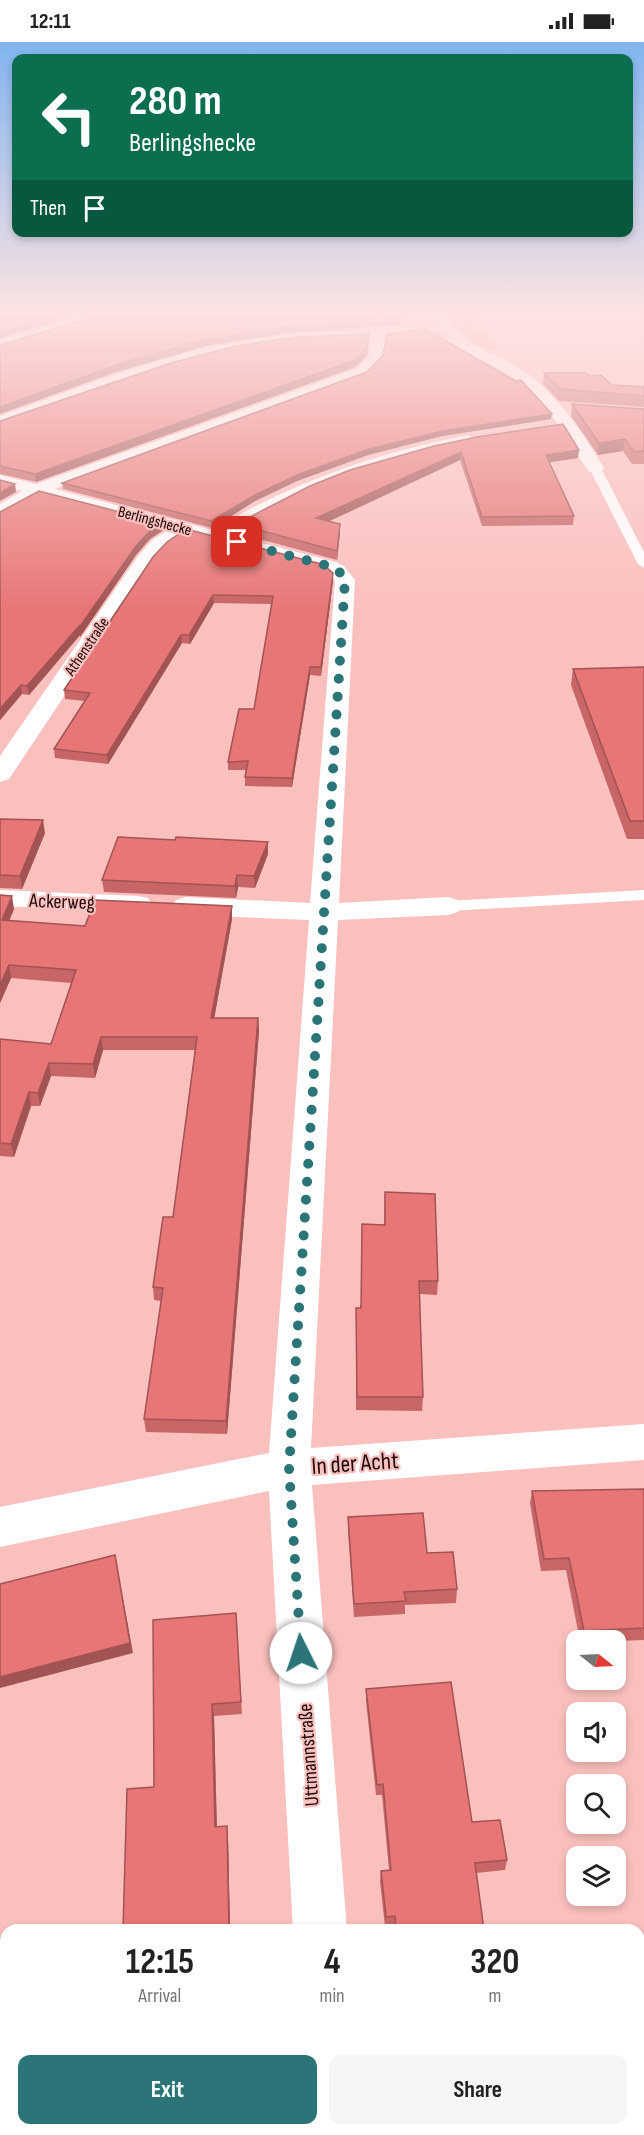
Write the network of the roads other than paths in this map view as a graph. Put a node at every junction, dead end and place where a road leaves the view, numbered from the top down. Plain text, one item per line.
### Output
1 (22, 414) edge
2 (246, 414) edge
3 (558, 414) edge
4 (0, 421) edge
5 (568, 425) junction
6 (546, 427) edge
7 (487, 436) edge
8 (595, 468) joint
9 (0, 480) edge
10 (39, 489) junction
11 (0, 512) edge
12 (183, 528) junction
13 (215, 536) junction
14 (644, 564) edge
15 (342, 574) joint
16 (0, 774) edge
17 (644, 895) edge
18 (0, 898) edge
19 (448, 906) joint
20 (323, 912) junction
21 (644, 1442) edge
22 (289, 1468) junction
23 (0, 1527) edge
24 (320, 1924) edge

1 - 4 street
2 - 10 street
3 - 5 street
5 - 6 street
5 - 8 street
7 - 13 street
8 - 14 lane
9 - 10 street, Berlingshecke
10 - 11 street
10 - 12 street, Berlingshecke
12 - 13 street, Berlingshecke
12 - 16 street, Athenstraße
13 - 15 street, Berlingshecke
15 - 20 street, Uttmannstraße
17 - 19 lane
18 - 20 street, Ackerweg
19 - 20 street, Ackerweg
20 - 22 street, Uttmannstraße
21 - 22 street, In der Acht
22 - 23 street, In der Acht
22 - 24 street, Uttmannstraße

